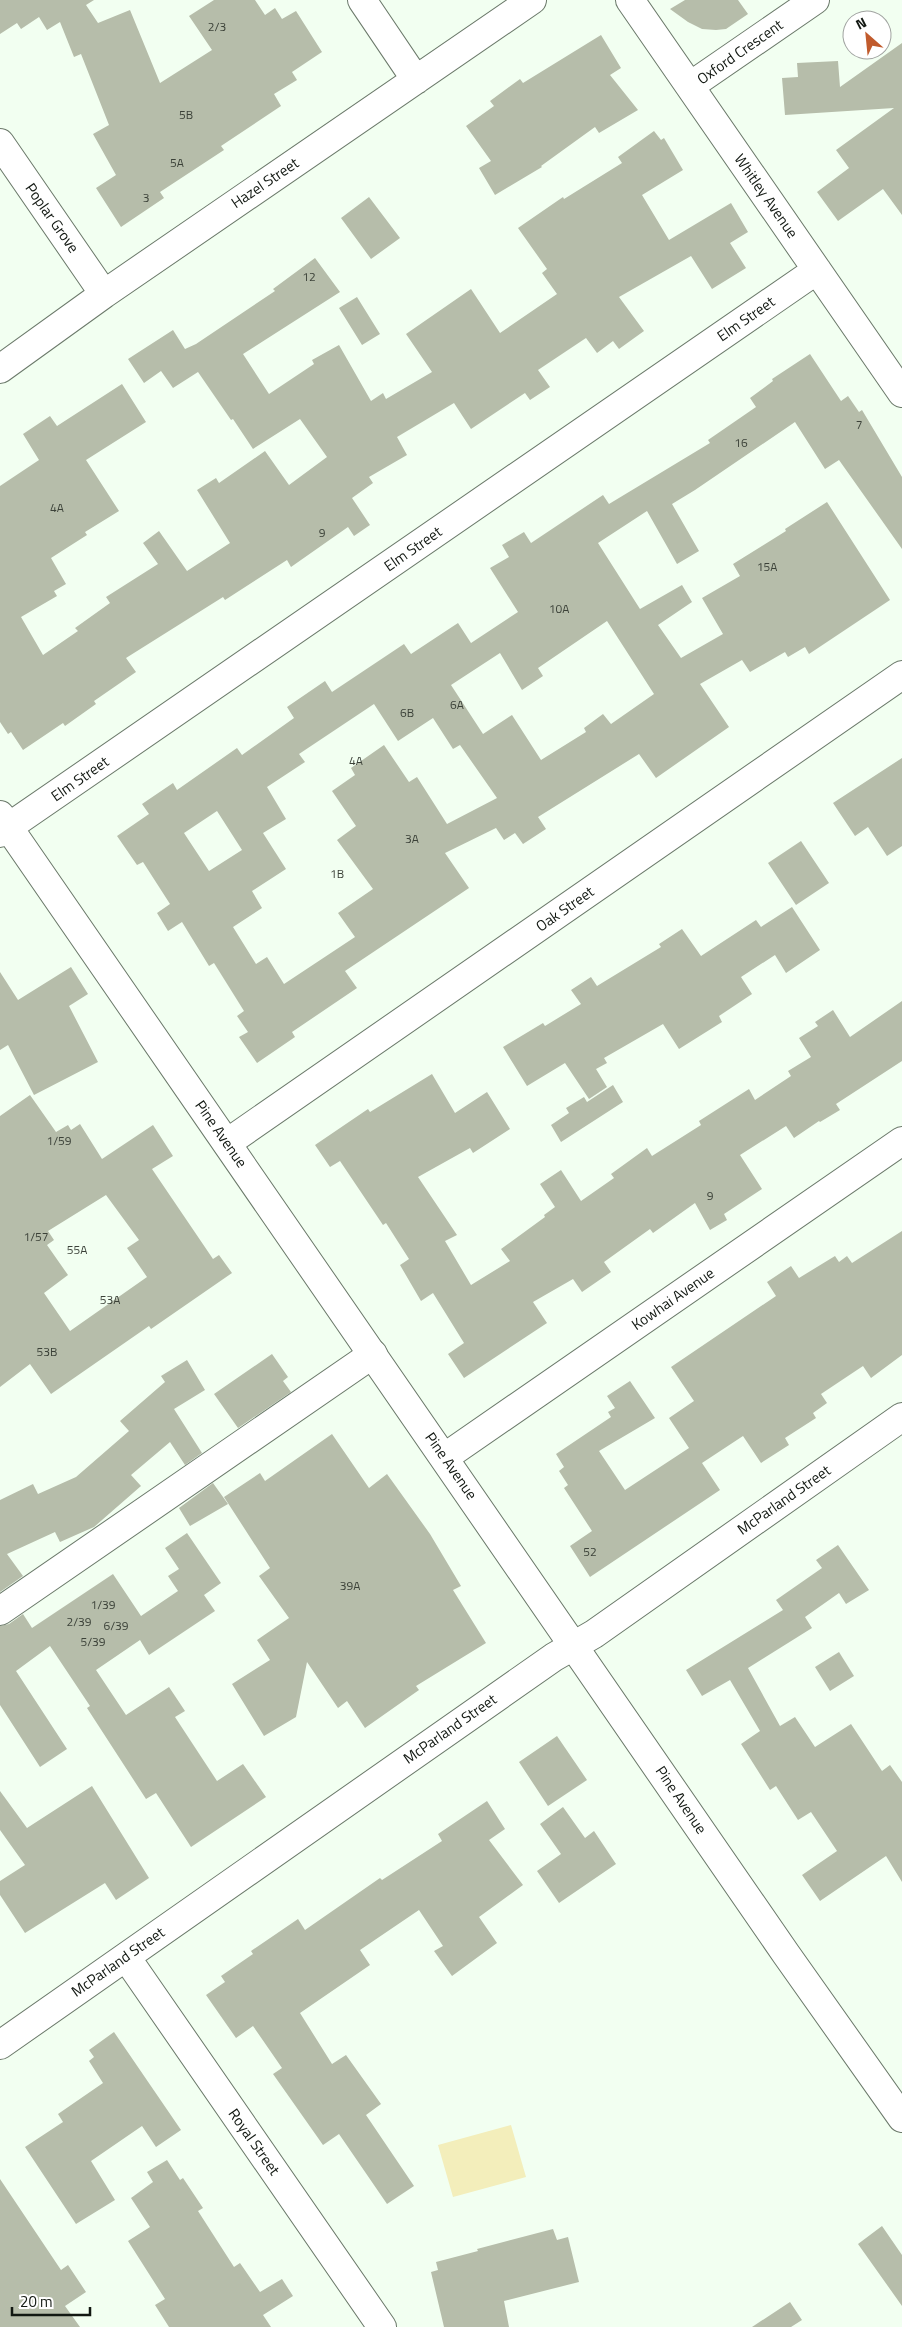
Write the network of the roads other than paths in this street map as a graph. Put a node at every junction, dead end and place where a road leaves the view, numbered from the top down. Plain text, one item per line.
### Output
1 (362, 0) edge
2 (532, 0) edge
3 (630, 0) edge
4 (815, 0) edge
5 (416, 80) junction
6 (690, 86) junction
7 (0, 143) edge
8 (817, 270) junction
9 (104, 294) junction
10 (0, 369) edge
11 (902, 393) edge
12 (902, 675) edge
13 (3, 825) edge
14 (902, 1141) edge
15 (227, 1143) junction
16 (373, 1354) junction
17 (902, 1416) edge
18 (445, 1457) junction
19 (0, 1611) edge
20 (574, 1645) junction
21 (126, 1957) junction
22 (0, 2045) edge
23 (902, 2118) edge
24 (382, 2327) edge

1 - 5 street
2 - 5 street, Hazel Street
3 - 6 street, Whitley Avenue
4 - 6 street, Oxford Crescent
5 - 9 street, Hazel Street
6 - 8 street, Whitley Avenue
7 - 9 street, Poplar Grove
8 - 11 street, Whitley Avenue
8 - 13 street, Elm Street
9 - 10 street, Hazel Street
12 - 15 street, Oak Street
13 - 15 street, Pine Avenue
14 - 18 street, Kowhai Avenue
15 - 16 street, Pine Avenue
16 - 18 street, Pine Avenue
16 - 19 street
17 - 20 street, McParland Street
18 - 20 street, Pine Avenue
20 - 21 street, McParland Street
20 - 23 street, Pine Avenue
21 - 22 street, McParland Street
21 - 24 street, Royal Street

